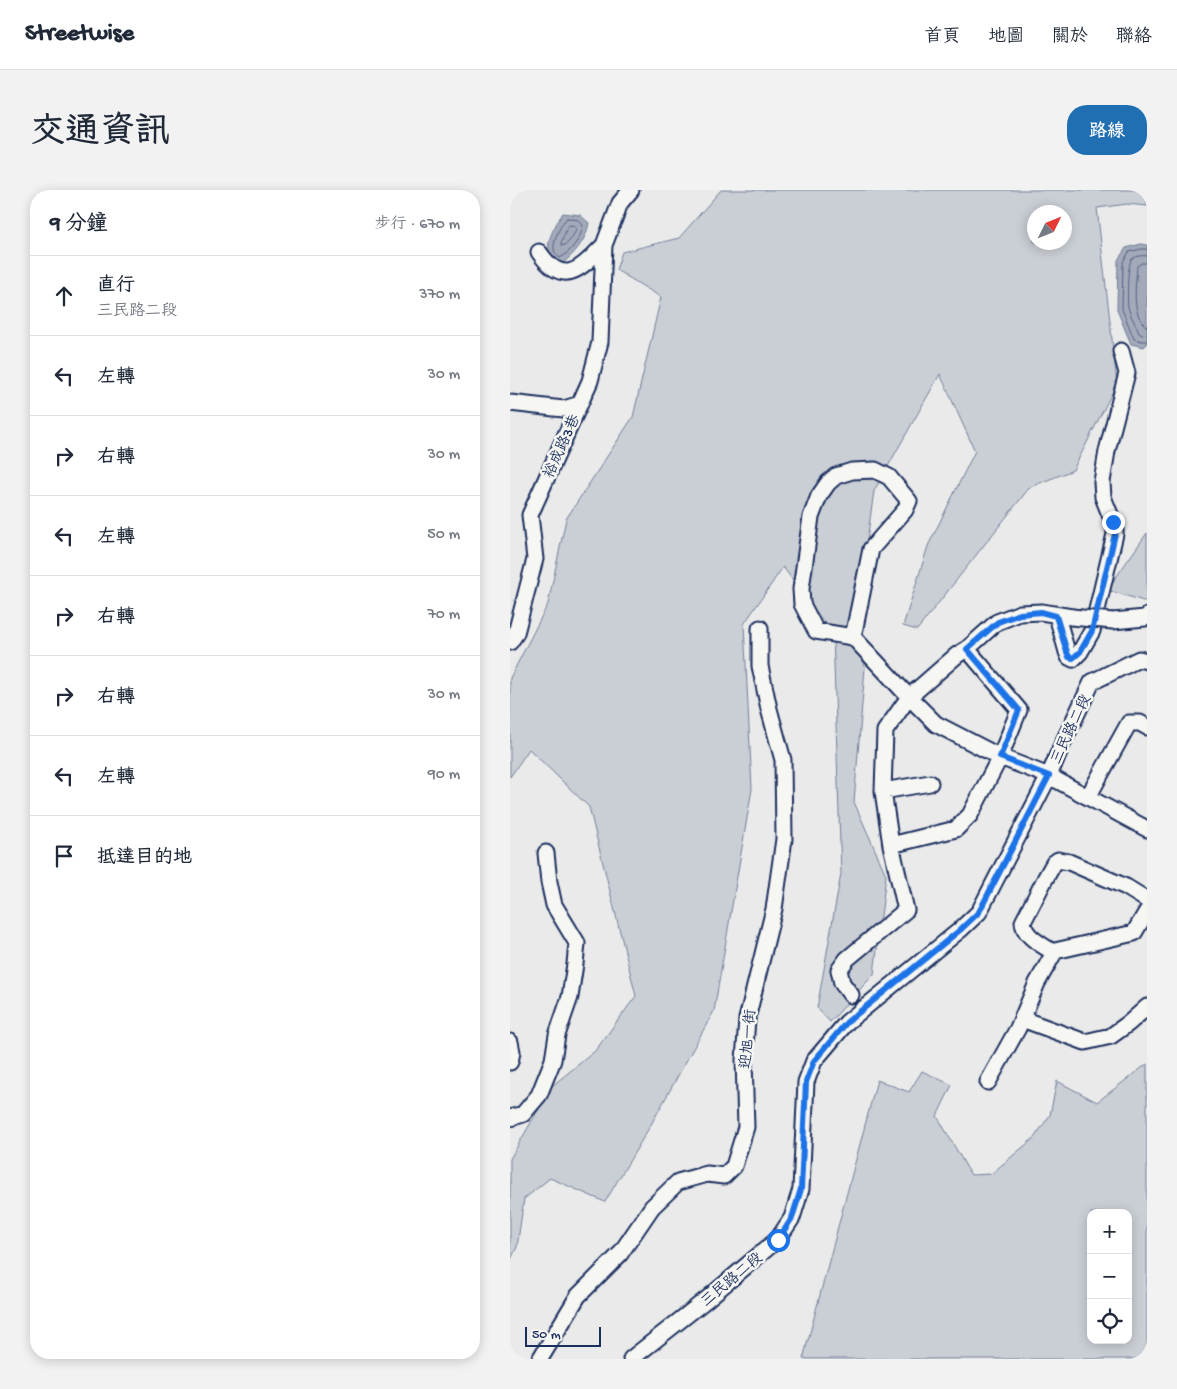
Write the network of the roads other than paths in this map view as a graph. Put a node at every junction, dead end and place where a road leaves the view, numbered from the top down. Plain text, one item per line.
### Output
1 (631, 190) edge
2 (604, 245) junction
3 (539, 252) dead end
4 (1121, 351) dead end
5 (510, 403) edge
6 (580, 404) junction
7 (1064, 616) junction
8 (1147, 616) edge
9 (760, 628) dead end
10 (853, 637) junction
11 (510, 642) edge
12 (967, 649) junction
13 (1147, 661) edge
14 (908, 696) junction
15 (1147, 727) edge
16 (1000, 757) junction
17 (1049, 776) junction
18 (930, 783) dead end
19 (883, 791) junction
20 (1088, 796) junction
21 (1147, 828) edge
22 (891, 845) junction
23 (546, 853) dead end
24 (1147, 900) edge
25 (1147, 911) edge
26 (1054, 953) junction
27 (851, 995) dead end
28 (1147, 1007) edge
29 (1022, 1019) junction
30 (510, 1042) edge
31 (510, 1062) edge
32 (988, 1082) dead end
33 (510, 1118) edge
34 (540, 1359) edge
35 (631, 1359) edge

1 - 2 street, 裕成路3巷
2 - 3 street, 裕成路3巷
2 - 6 street, 裕成路3巷
4 - 7 street
5 - 6 street
6 - 11 street, 裕成路3巷
7 - 8 street, bridge
7 - 12 street
9 - 34 street, 迎旭一街
10 - 10 street
10 - 14 street
12 - 14 street
12 - 16 street
13 - 17 street, 三民路二段
14 - 16 street
14 - 19 street
15 - 20 street
16 - 17 street
16 - 22 street
17 - 20 street
17 - 35 street, 三民路二段
18 - 19 street
19 - 22 street
20 - 21 street
22 - 27 street
23 - 33 street
24 - 26 street
25 - 26 street
26 - 29 street
28 - 29 street
29 - 32 street
30 - 31 street

